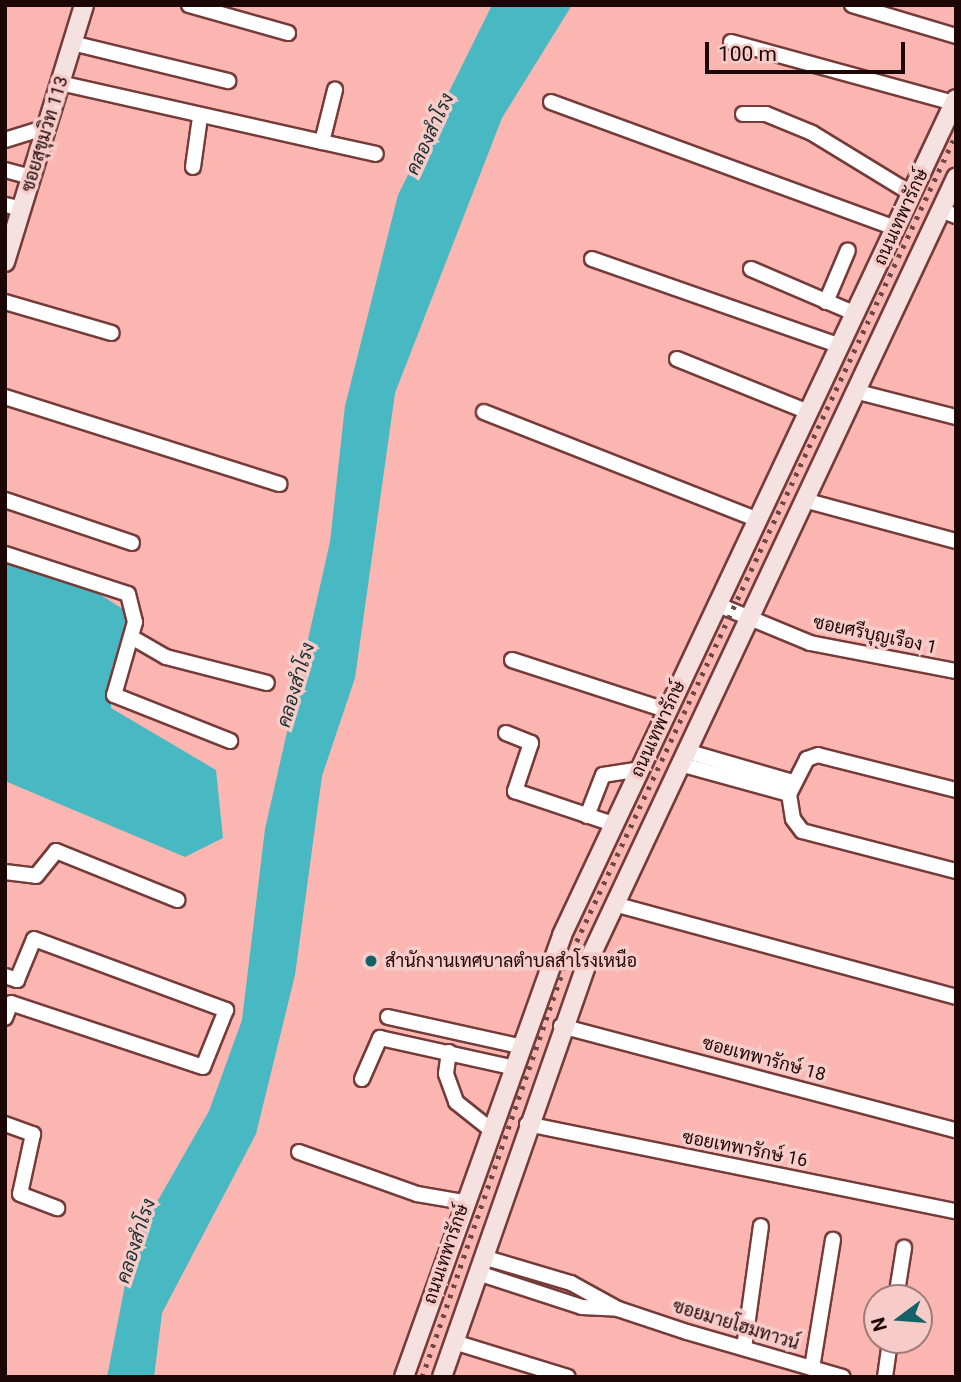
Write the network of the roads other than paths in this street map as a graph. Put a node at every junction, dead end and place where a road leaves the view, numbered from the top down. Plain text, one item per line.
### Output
1 (84, 5) edge
2 (189, 5) edge
3 (852, 5) edge
4 (288, 33) dead end
5 (956, 36) edge
6 (731, 42) dead end
7 (72, 43) junction
8 (228, 81) dead end
9 (60, 83) junction
10 (335, 90) dead end
11 (955, 101) edge
12 (551, 102) dead end
13 (743, 114) dead end
14 (200, 117) junction
15 (47, 127) junction
16 (5, 140) edge
17 (322, 142) junction
18 (376, 154) dead end
19 (193, 167) dead end
20 (5, 170) edge
21 (32, 177) junction
22 (956, 178) edge
23 (912, 194) junction
24 (13, 207) edge
25 (948, 213) edge
26 (896, 228) junction
27 (848, 250) dead end
28 (592, 259) dead end
29 (5, 262) edge
30 (751, 269) dead end
31 (5, 302) edge
32 (826, 302) junction
33 (856, 314) junction
34 (112, 333) dead end
35 (840, 346) junction
36 (677, 359) dead end
37 (858, 392) junction
38 (5, 397) edge
39 (484, 412) dead end
40 (808, 412) junction
41 (956, 417) edge
42 (280, 484) dead end
43 (5, 500) edge
44 (804, 500) junction
45 (756, 519) junction
46 (956, 541) edge
47 (132, 543) dead end
48 (5, 554) edge
49 (716, 604) junction
50 (749, 617) junction
51 (133, 638) junction
52 (512, 660) dead end
53 (956, 671) edge
54 (267, 683) dead end
55 (666, 710) junction
56 (506, 733) dead end
57 (230, 741) dead end
58 (683, 758) junction
59 (639, 769) junction
60 (791, 788) junction
61 (956, 790) edge
62 (587, 816) junction
63 (613, 824) junction
64 (956, 871) edge
65 (5, 872) edge
66 (177, 900) dead end
67 (614, 904) junction
68 (11, 978) edge
69 (956, 997) edge
70 (11, 1003) junction
71 (388, 1017) dead end
72 (5, 1018) edge
73 (561, 1026) junction
74 (519, 1046) junction
75 (449, 1052) junction
76 (511, 1067) junction
77 (362, 1079) dead end
78 (5, 1124) edge
79 (527, 1124) junction
80 (490, 1129) junction
81 (956, 1130) edge
82 (299, 1152) dead end
83 (464, 1202) junction
84 (57, 1208) dead end
85 (956, 1212) edge
86 (761, 1226) dead end
87 (833, 1240) dead end
88 (904, 1248) dead end
89 (480, 1265) junction
90 (898, 1284) edge
91 (454, 1342) junction
92 (744, 1348) junction
93 (888, 1354) edge
94 (812, 1368) junction
95 (404, 1377) edge
96 (442, 1377) edge
97 (568, 1377) edge
98 (843, 1377) edge
99 (885, 1377) edge

1 - 7 main road, ซอยสุขุมวิท 113
2 - 4 street
3 - 5 street
6 - 11 street
7 - 8 street
7 - 9 main road, ซอยสุขุมวิท 113
9 - 14 street
9 - 15 main road, ซอยสุขุมวิท 113
10 - 17 street
11 - 23 main road, ถนนเทพารักษ์
12 - 26 street
13 - 23 street
14 - 17 street
14 - 19 street
15 - 16 street
15 - 21 main road, ซอยสุขุมวิท 113
17 - 18 street
20 - 21 street
21 - 24 main road, ซอยสุขุมวิท 113
22 - 25 main road, ถนนเทพารักษ์
23 - 26 main road, ถนนเทพารักษ์
24 - 29 main road, ซอยสุขุมวิท 113
25 - 37 main road, ถนนเทพารักษ์
26 - 33 main road, ถนนเทพารักษ์
27 - 32 street
28 - 35 street
30 - 32 street
31 - 34 street
32 - 33 street
33 - 35 main road, ถนนเทพารักษ์
35 - 40 main road, ถนนเทพารักษ์
36 - 40 street
37 - 41 street
37 - 44 main road, ถนนเทพารักษ์
38 - 42 street
39 - 45 street
40 - 45 main road, ถนนเทพารักษ์
43 - 47 street
44 - 46 street
44 - 50 main road, ถนนเทพารักษ์
45 - 49 main road, ถนนเทพารักษ์
48 - 51 street
49 - 50 street, ซอยศรีบุญเรือง 1
49 - 55 main road, ถนนเทพารักษ์
50 - 53 street, ซอยศรีบุญเรือง 1
50 - 58 main road, ถนนเทพารักษ์
51 - 54 street
51 - 57 street
52 - 55 street
55 - 59 main road, ถนนเทพารักษ์
56 - 62 street
58 - 60 street
58 - 67 main road, ถนนเทพารักษ์
59 - 62 street
59 - 63 main road, ถนนเทพารักษ์
60 - 61 street
60 - 64 street
62 - 63 street
63 - 74 main road, ถนนเทพารักษ์
65 - 66 street
67 - 69 street
67 - 73 main road, ถนนเทพารักษ์
68 - 70 street
68 - 70 street
70 - 72 street
71 - 74 street
73 - 79 main road, ถนนเทพารักษ์
73 - 81 street, ซอยเทพารักษ์ 18
74 - 76 main road, ถนนเทพารักษ์
75 - 76 street
75 - 77 street
75 - 80 street
76 - 80 main road, ถนนเทพารักษ์
78 - 84 street
79 - 85 street, ซอยเทพารักษ์ 16
79 - 89 main road, ถนนเทพารักษ์
80 - 83 main road, ถนนเทพารักษ์
82 - 83 street
83 - 95 main road, ถนนเทพารักษ์
86 - 92 street
87 - 94 street
88 - 90 street
89 - 91 main road, ถนนเทพารักษ์
89 - 92 street, ซอยมายโฮมทาวน์
91 - 96 main road, ถนนเทพารักษ์
91 - 97 street
92 - 94 street, ซอยมายโฮมทาวน์
93 - 99 street
94 - 98 street, ซอยมายโฮมทาวน์

